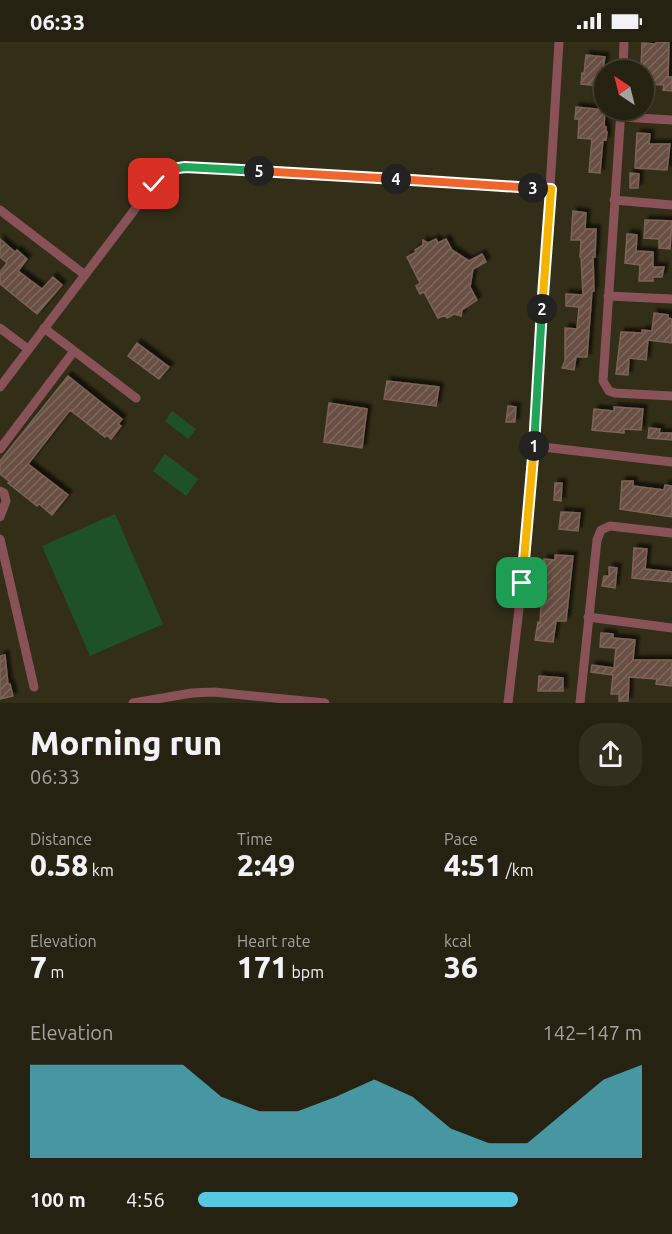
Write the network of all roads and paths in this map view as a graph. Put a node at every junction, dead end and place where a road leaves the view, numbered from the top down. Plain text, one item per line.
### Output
1 (559, 42) edge
2 (624, 42) edge
3 (623, 60) edge
4 (654, 118) edge
5 (620, 120) edge
6 (672, 120) edge
7 (551, 189) junction
8 (614, 200) junction
9 (672, 205) edge
10 (0, 210) edge
11 (85, 275) junction
12 (609, 296) junction
13 (672, 299) edge
14 (0, 328) edge
15 (44, 328) junction
16 (28, 349) junction
17 (74, 351) junction
18 (0, 387) edge
19 (672, 396) edge
20 (136, 398) dead end
21 (534, 446) junction
22 (0, 449) edge
23 (672, 462) edge
24 (0, 490) edge
25 (0, 517) edge
26 (672, 533) edge
27 (0, 539) edge
28 (588, 617) junction
29 (672, 628) edge
30 (34, 687) dead end
31 (240, 699) edge
32 (133, 703) edge
33 (325, 703) edge
34 (508, 703) edge
35 (580, 703) edge

1 - 7 street
2 - 3 street
4 - 6 street
5 - 8 street
7 - 11 street
7 - 21 street
8 - 9 street
8 - 12 street
10 - 11 street
11 - 15 street
12 - 13 street
12 - 19 street
14 - 16 street
15 - 16 street
15 - 17 street
16 - 18 street
17 - 20 street
17 - 22 street
21 - 23 street
21 - 34 street
24 - 25 street
26 - 28 street
27 - 30 street
28 - 29 street
28 - 35 street
31 - 32 street
31 - 33 street

